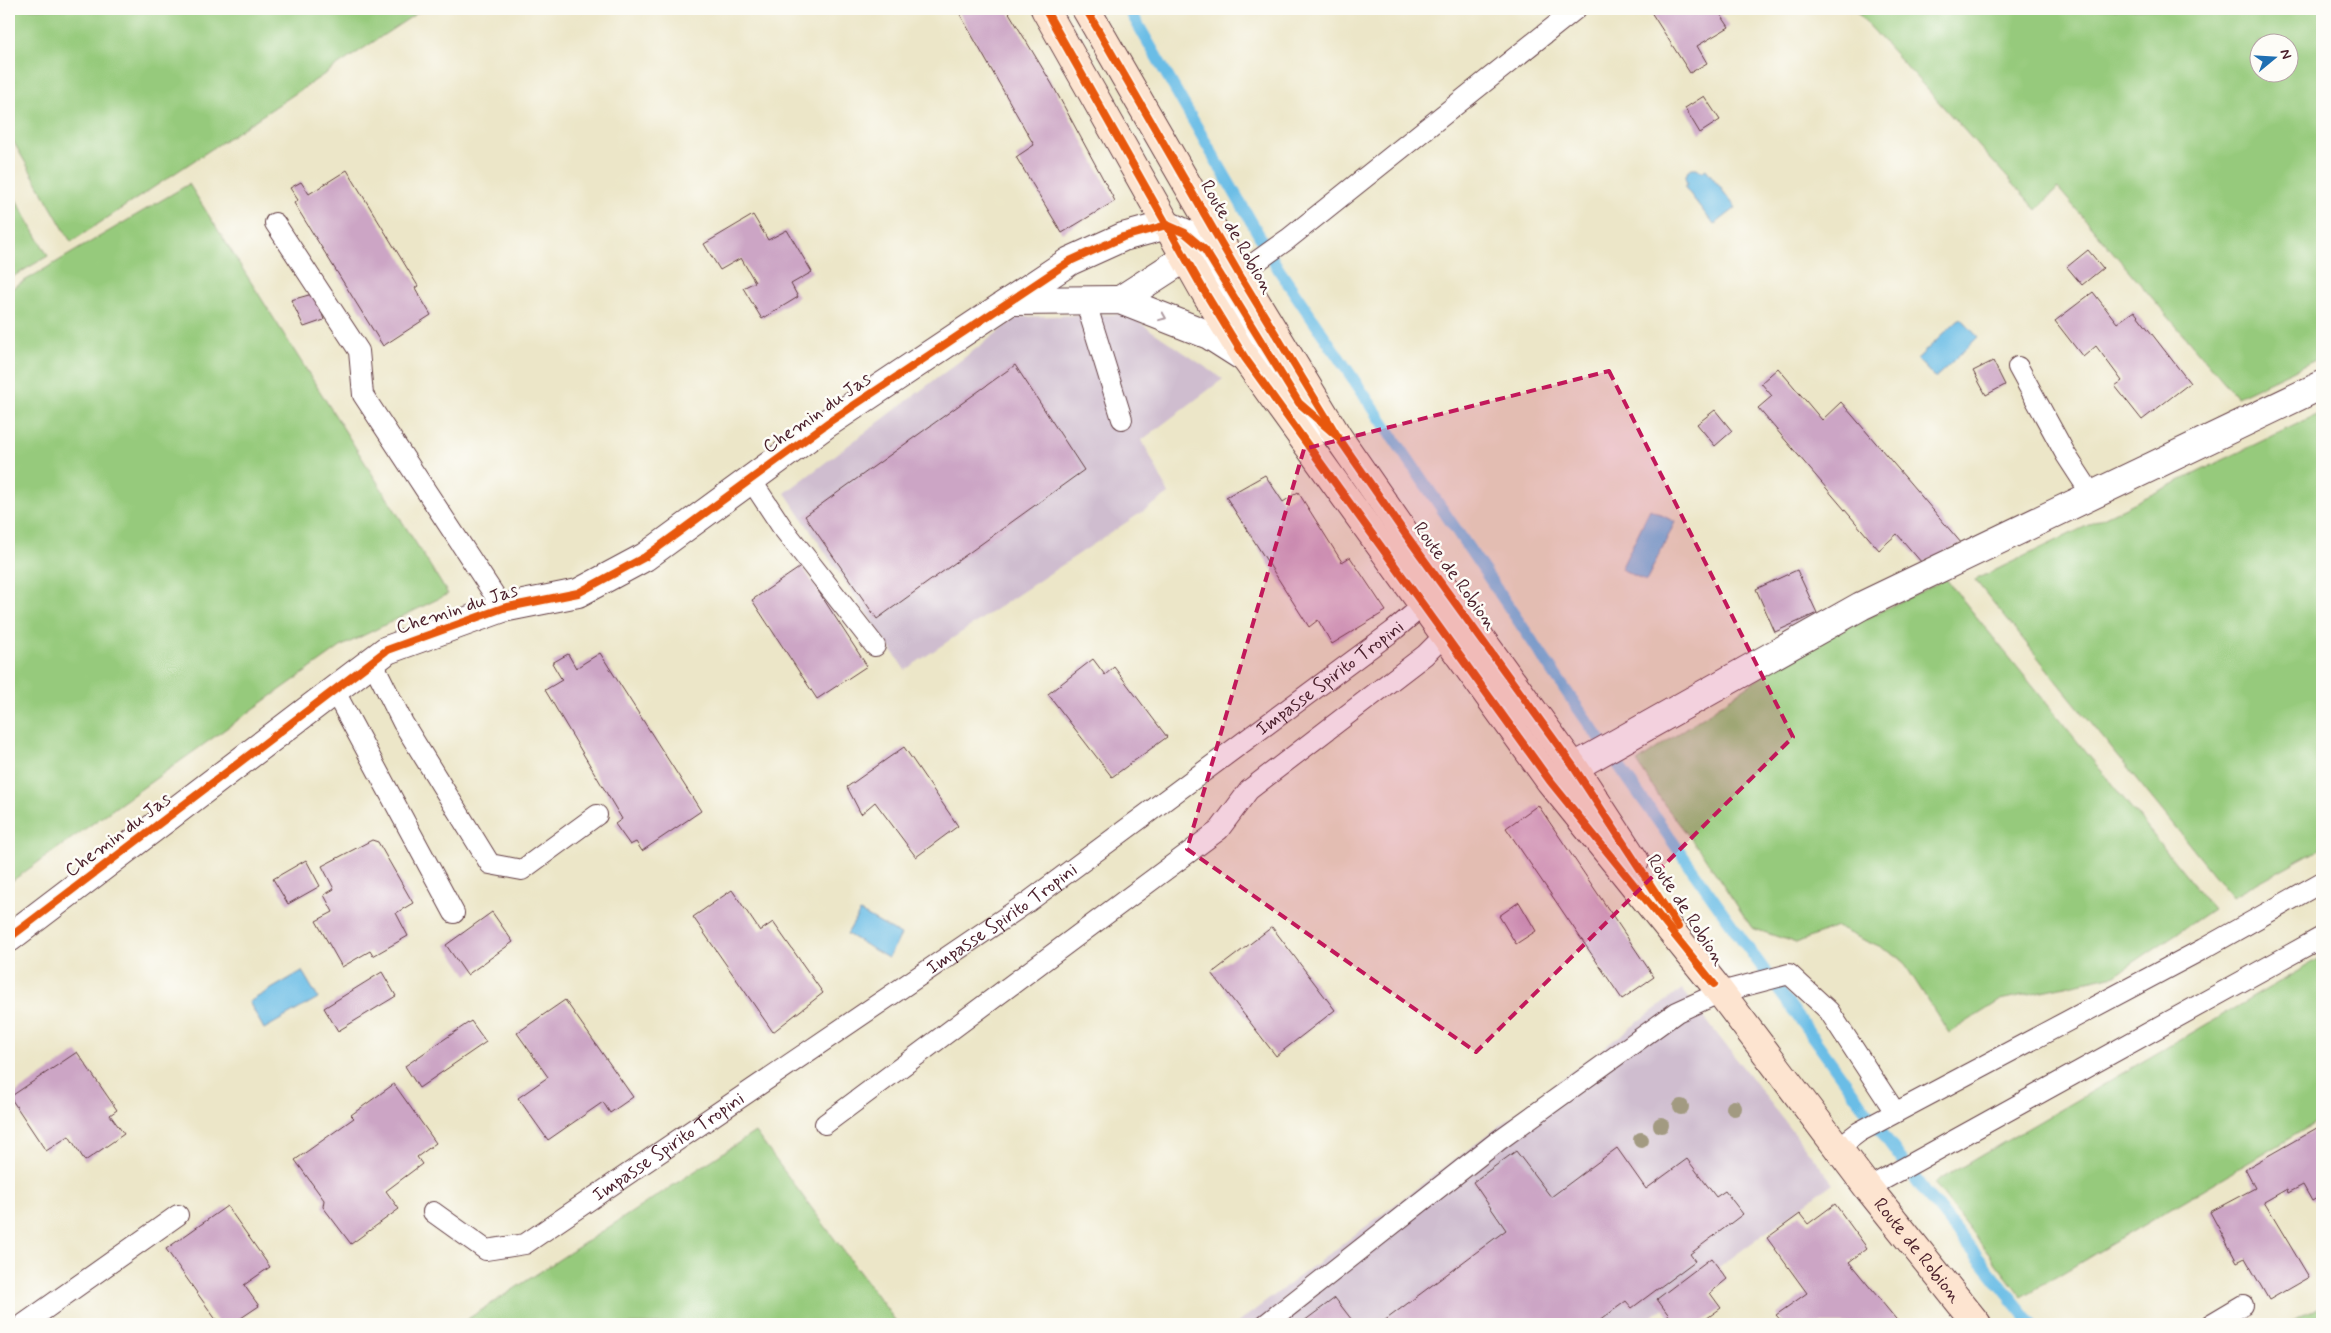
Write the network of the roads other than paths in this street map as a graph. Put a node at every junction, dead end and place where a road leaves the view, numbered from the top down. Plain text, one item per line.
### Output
1 (1045, 9) edge
2 (1086, 9) edge
3 (1576, 9) edge
4 (1189, 188) junction
5 (275, 223) dead end
6 (1167, 225) junction
7 (1190, 249) junction
8 (1239, 274) junction
9 (1085, 300) junction
10 (1120, 300) junction
11 (1012, 301) junction
12 (1245, 358) junction
13 (2018, 367) dead end
14 (2322, 385) edge
15 (1122, 419) dead end
16 (1338, 437) junction
17 (751, 480) junction
18 (2092, 495) junction
19 (1444, 588) junction
20 (1422, 606) junction
21 (503, 608) junction
22 (1444, 636) junction
23 (875, 646) dead end
24 (372, 661) junction
25 (334, 690) junction
26 (1574, 766) junction
27 (1550, 781) junction
28 (597, 815) dead end
29 (2322, 882) edge
30 (454, 913) dead end
31 (2322, 937) edge
32 (9, 938) edge
33 (1717, 988) junction
34 (1895, 1112) junction
35 (825, 1124) dead end
36 (1838, 1148) junction
37 (1868, 1188) junction
38 (433, 1212) dead end
39 (178, 1215) dead end
40 (2243, 1305) dead end
41 (24, 1324) edge
42 (1266, 1324) edge
43 (1977, 1324) edge
44 (2211, 1324) edge

1 - 6 main road, Route de Robion
2 - 4 main road, Route de Robion
3 - 8 lane
4 - 7 street
4 - 8 main road, Route de Robion
5 - 21 lane
6 - 7 main road, Route de Robion
6 - 11 street, Chemin du Jas
7 - 10 street
7 - 12 main road, Route de Robion
7 - 16 street
8 - 16 main road, Route de Robion
9 - 10 street
9 - 11 street
9 - 15 lane
10 -> 12 street
11 - 17 street, Chemin du Jas
12 - 20 main road, Route de Robion
13 - 18 lane
14 - 18 street
16 - 19 main road, Route de Robion
17 - 21 street, Chemin du Jas
17 - 23 lane
18 - 26 street
19 - 20 lane, Impasse Spirito Tropini
19 - 26 main road, Route de Robion
20 - 22 main road, Route de Robion
20 - 38 lane, Impasse Spirito Tropini
21 - 24 street, Chemin du Jas
22 - 27 main road, Route de Robion
22 - 35 lane
24 - 25 street, Chemin du Jas
24 - 28 lane
25 - 30 lane
25 - 32 street, Chemin du Jas
26 - 27 street
26 - 33 main road, Route de Robion
27 - 33 main road, Route de Robion
29 - 34 lane
31 - 37 lane
33 - 34 lane
33 - 36 main road, Route de Robion
33 - 42 lane
34 - 36 lane
36 - 37 main road, Route de Robion
37 - 43 main road, Route de Robion
39 - 41 lane
40 - 44 lane

